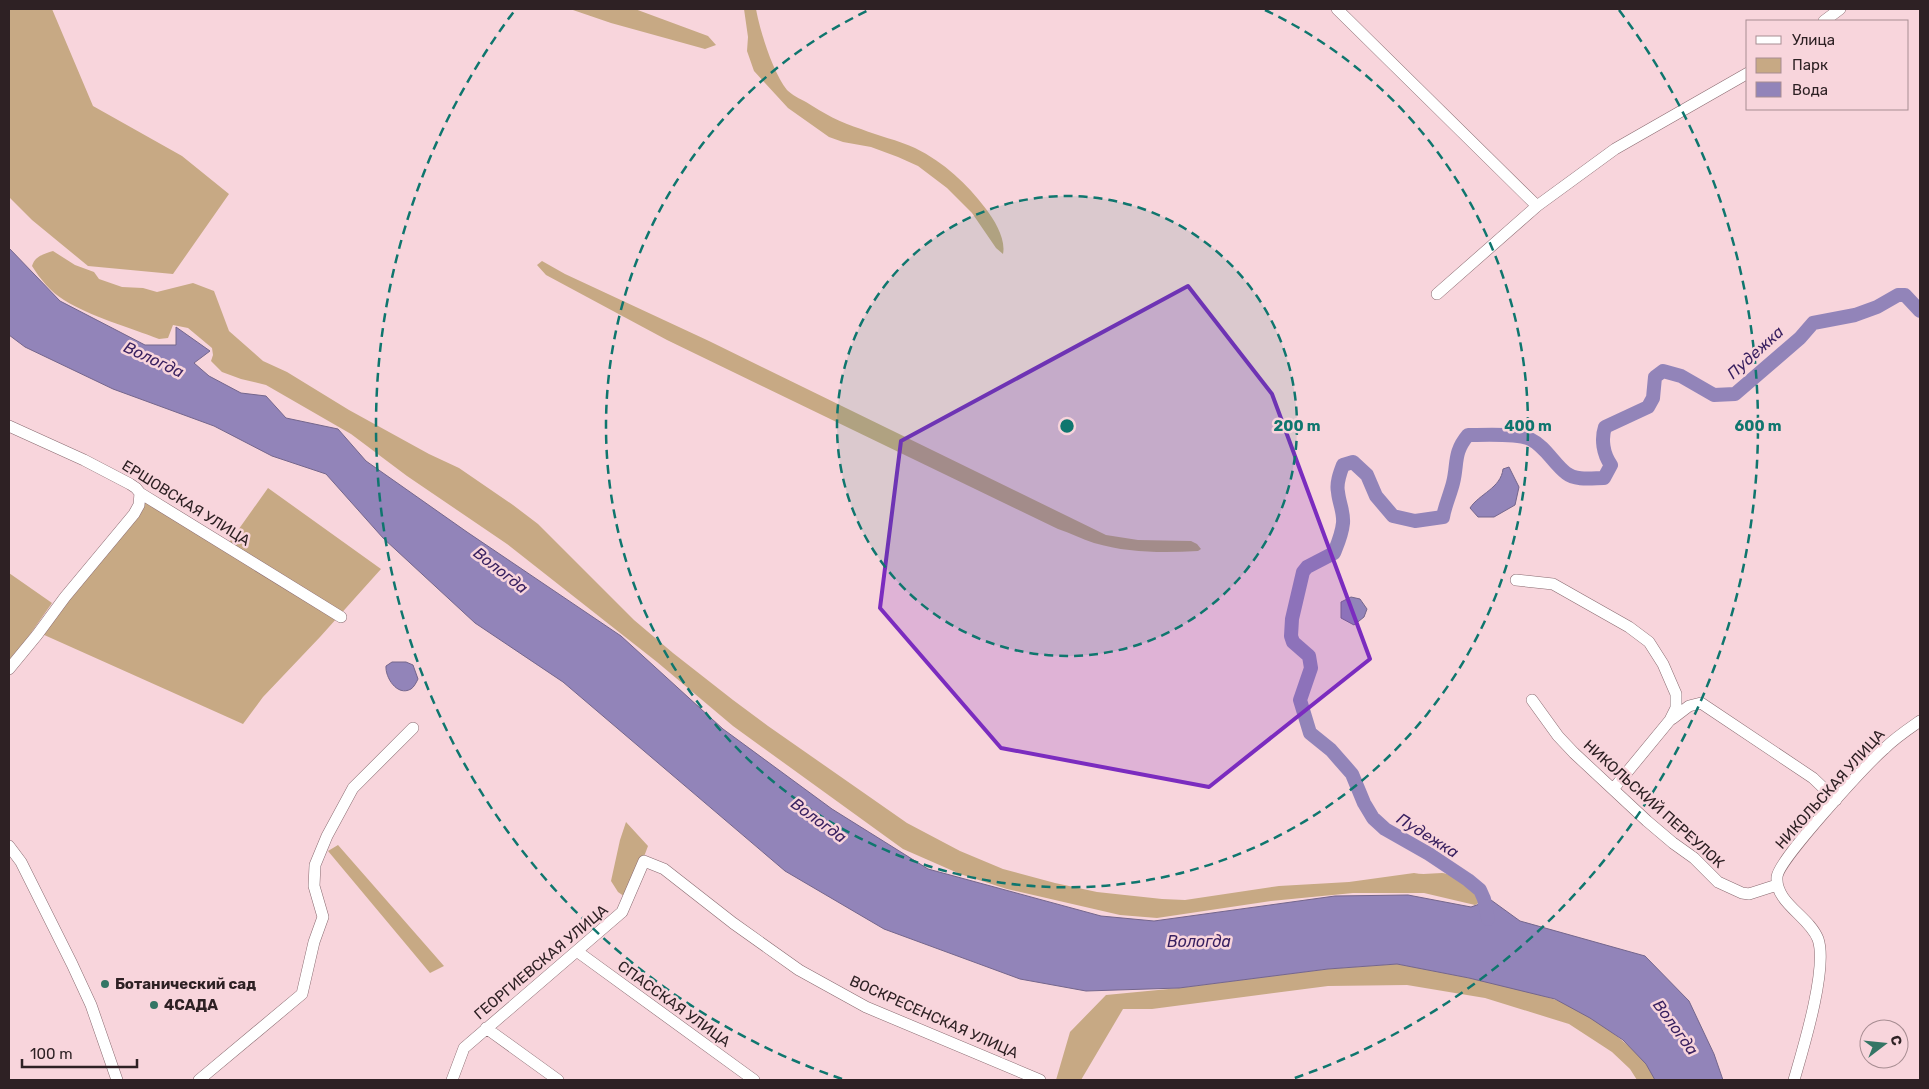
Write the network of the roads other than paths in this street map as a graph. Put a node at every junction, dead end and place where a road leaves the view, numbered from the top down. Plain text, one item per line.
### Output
1 (1337, 9) edge
2 (1840, 9) edge
3 (1825, 20) edge
4 (1746, 74) edge
5 (1537, 206) junction
6 (1438, 294) dead end
7 (9, 426) edge
8 (140, 494) junction
9 (1516, 580) dead end
10 (341, 617) dead end
11 (9, 669) edge
12 (1532, 700) dead end
13 (1670, 720) junction
14 (1920, 721) edge
15 (413, 728) dead end
16 (1614, 788) junction
17 (1836, 800) junction
18 (9, 846) edge
19 (644, 862) joint
20 (1777, 885) junction
21 (578, 952) junction
22 (486, 1028) junction
23 (117, 1080) edge
24 (199, 1080) edge
25 (452, 1080) edge
26 (558, 1080) edge
27 (754, 1080) edge
28 (1040, 1080) edge
29 (1794, 1080) edge

1 - 5 street
2 - 3 street
4 - 5 street
5 - 6 street
7 - 8 street, ЕРШОВСКАЯ УЛИЦА
8 - 10 street, ЕРШОВСКАЯ УЛИЦА
8 - 11 street
9 - 13 street
12 - 16 street, НИКОЛЬСКИЙ ПЕРЕУЛОК
13 - 16 street
13 - 17 street
14 - 17 street, НИКОЛЬСКАЯ УЛИЦА
15 - 24 street
16 - 20 street, НИКОЛЬСКИЙ ПЕРЕУЛОК
17 - 20 street, НИКОЛЬСКАЯ УЛИЦА
18 - 23 street
19 - 21 street, ГЕОРГИЕВСКАЯ УЛИЦА
19 - 28 street, ВОСКРЕСЕНСКАЯ УЛИЦА
20 - 29 street
21 - 22 street, ГЕОРГИЕВСКАЯ УЛИЦА
21 - 27 street, СПАССКАЯ УЛИЦА
22 - 25 street, ГЕОРГИЕВСКАЯ УЛИЦА
22 - 26 street

